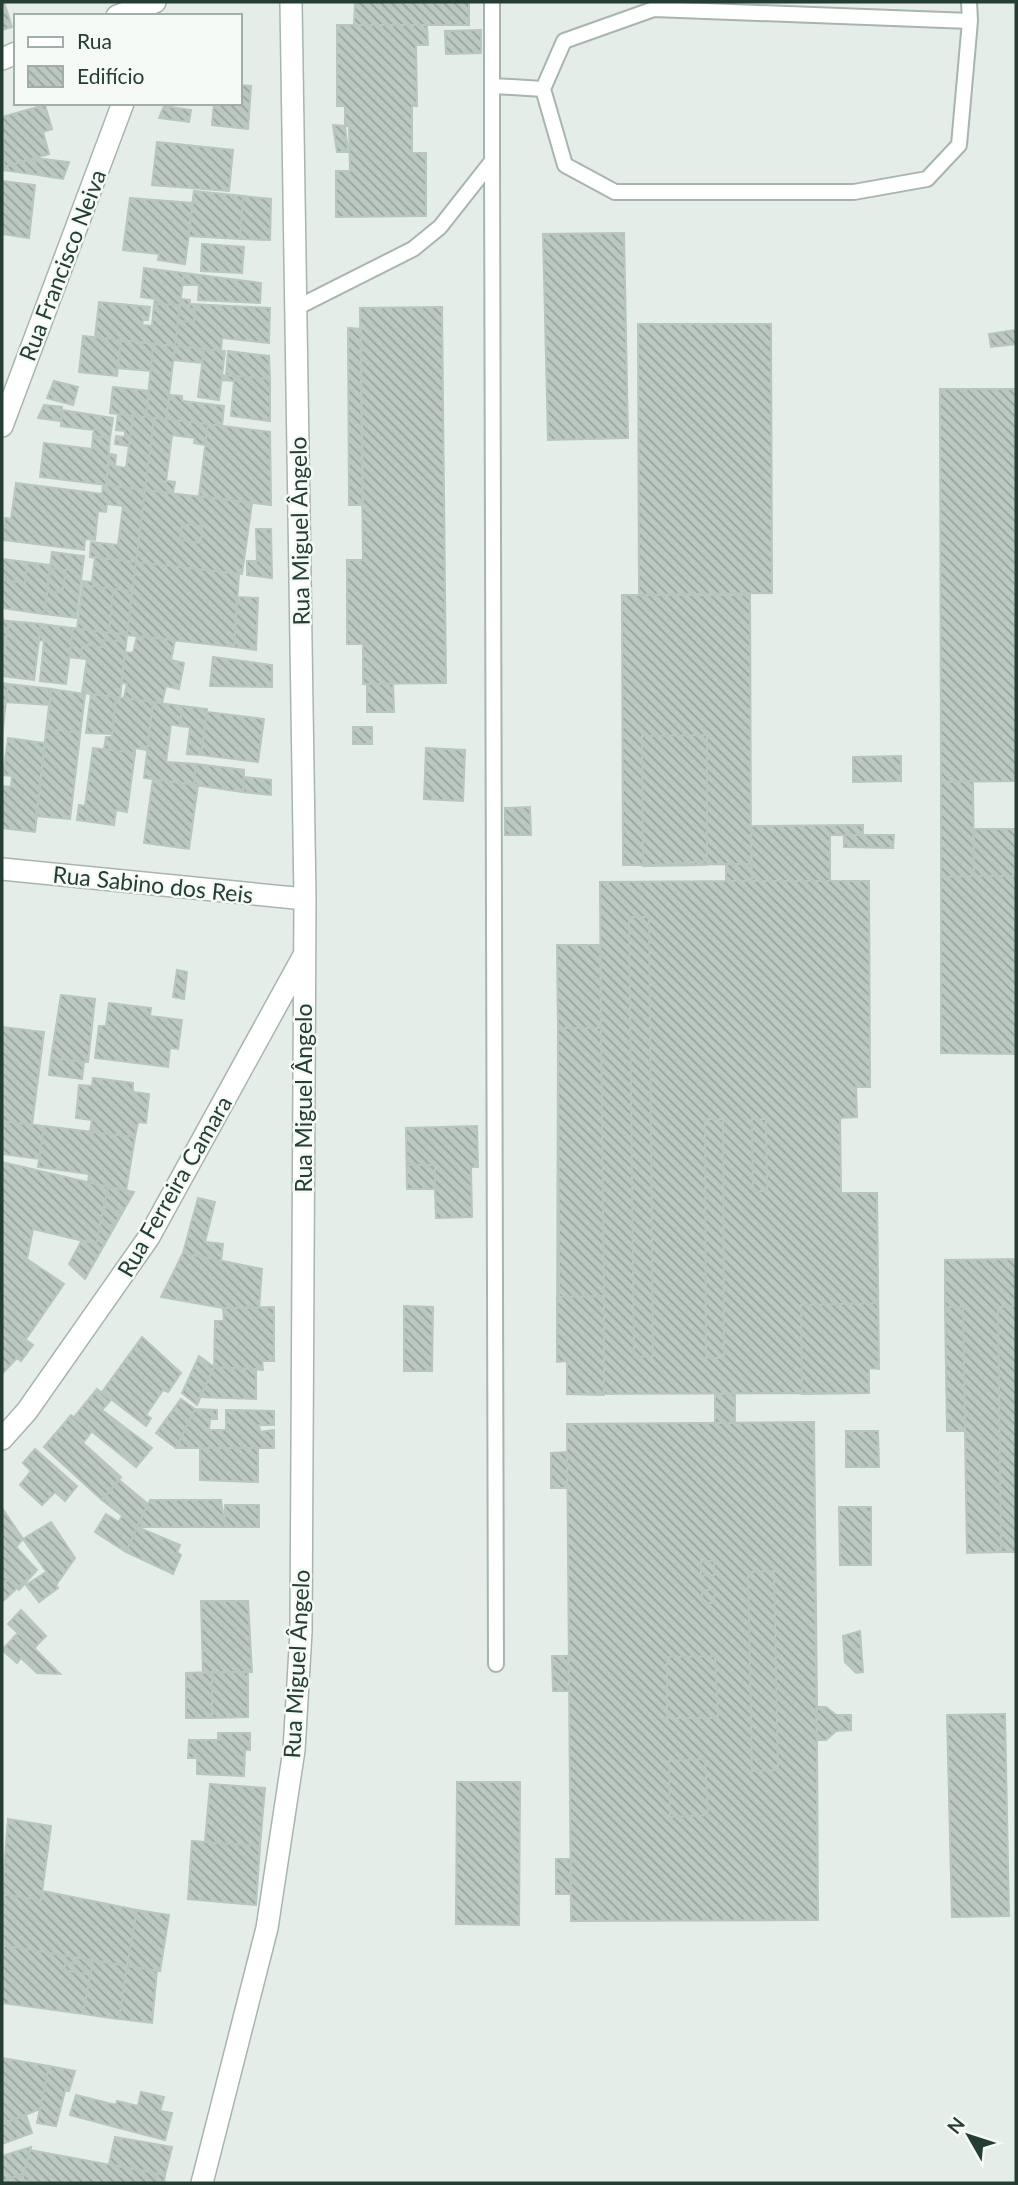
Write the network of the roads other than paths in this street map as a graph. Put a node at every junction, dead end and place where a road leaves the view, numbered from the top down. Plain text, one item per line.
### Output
1 (155, 2) edge
2 (291, 2) edge
3 (492, 2) edge
4 (969, 2) edge
5 (122, 14) edge
6 (970, 20) junction
7 (494, 86) junction
8 (543, 89) junction
9 (122, 105) edge
10 (492, 161) junction
11 (296, 308) junction
12 (2, 426) edge
13 (2, 869) edge
14 (304, 899) junction
15 (304, 955) junction
16 (2, 1439) edge
17 (496, 1664) dead end
18 (202, 2183) edge

1 - 5 street
2 - 11 street, Rua Miguel Ângelo
3 - 7 lane
4 - 6 lane
6 - 8 lane
6 - 8 lane
7 - 8 lane
7 - 10 lane
9 - 12 street, Rua Francisco Neiva
10 - 11 lane
10 - 17 lane
11 - 14 street, Rua Miguel Ângelo
13 - 14 street, Rua Sabino dos Reis
14 - 15 street, Rua Miguel Ângelo
15 - 16 street, Rua Ferreira Camara
15 - 18 street, Rua Miguel Ângelo

